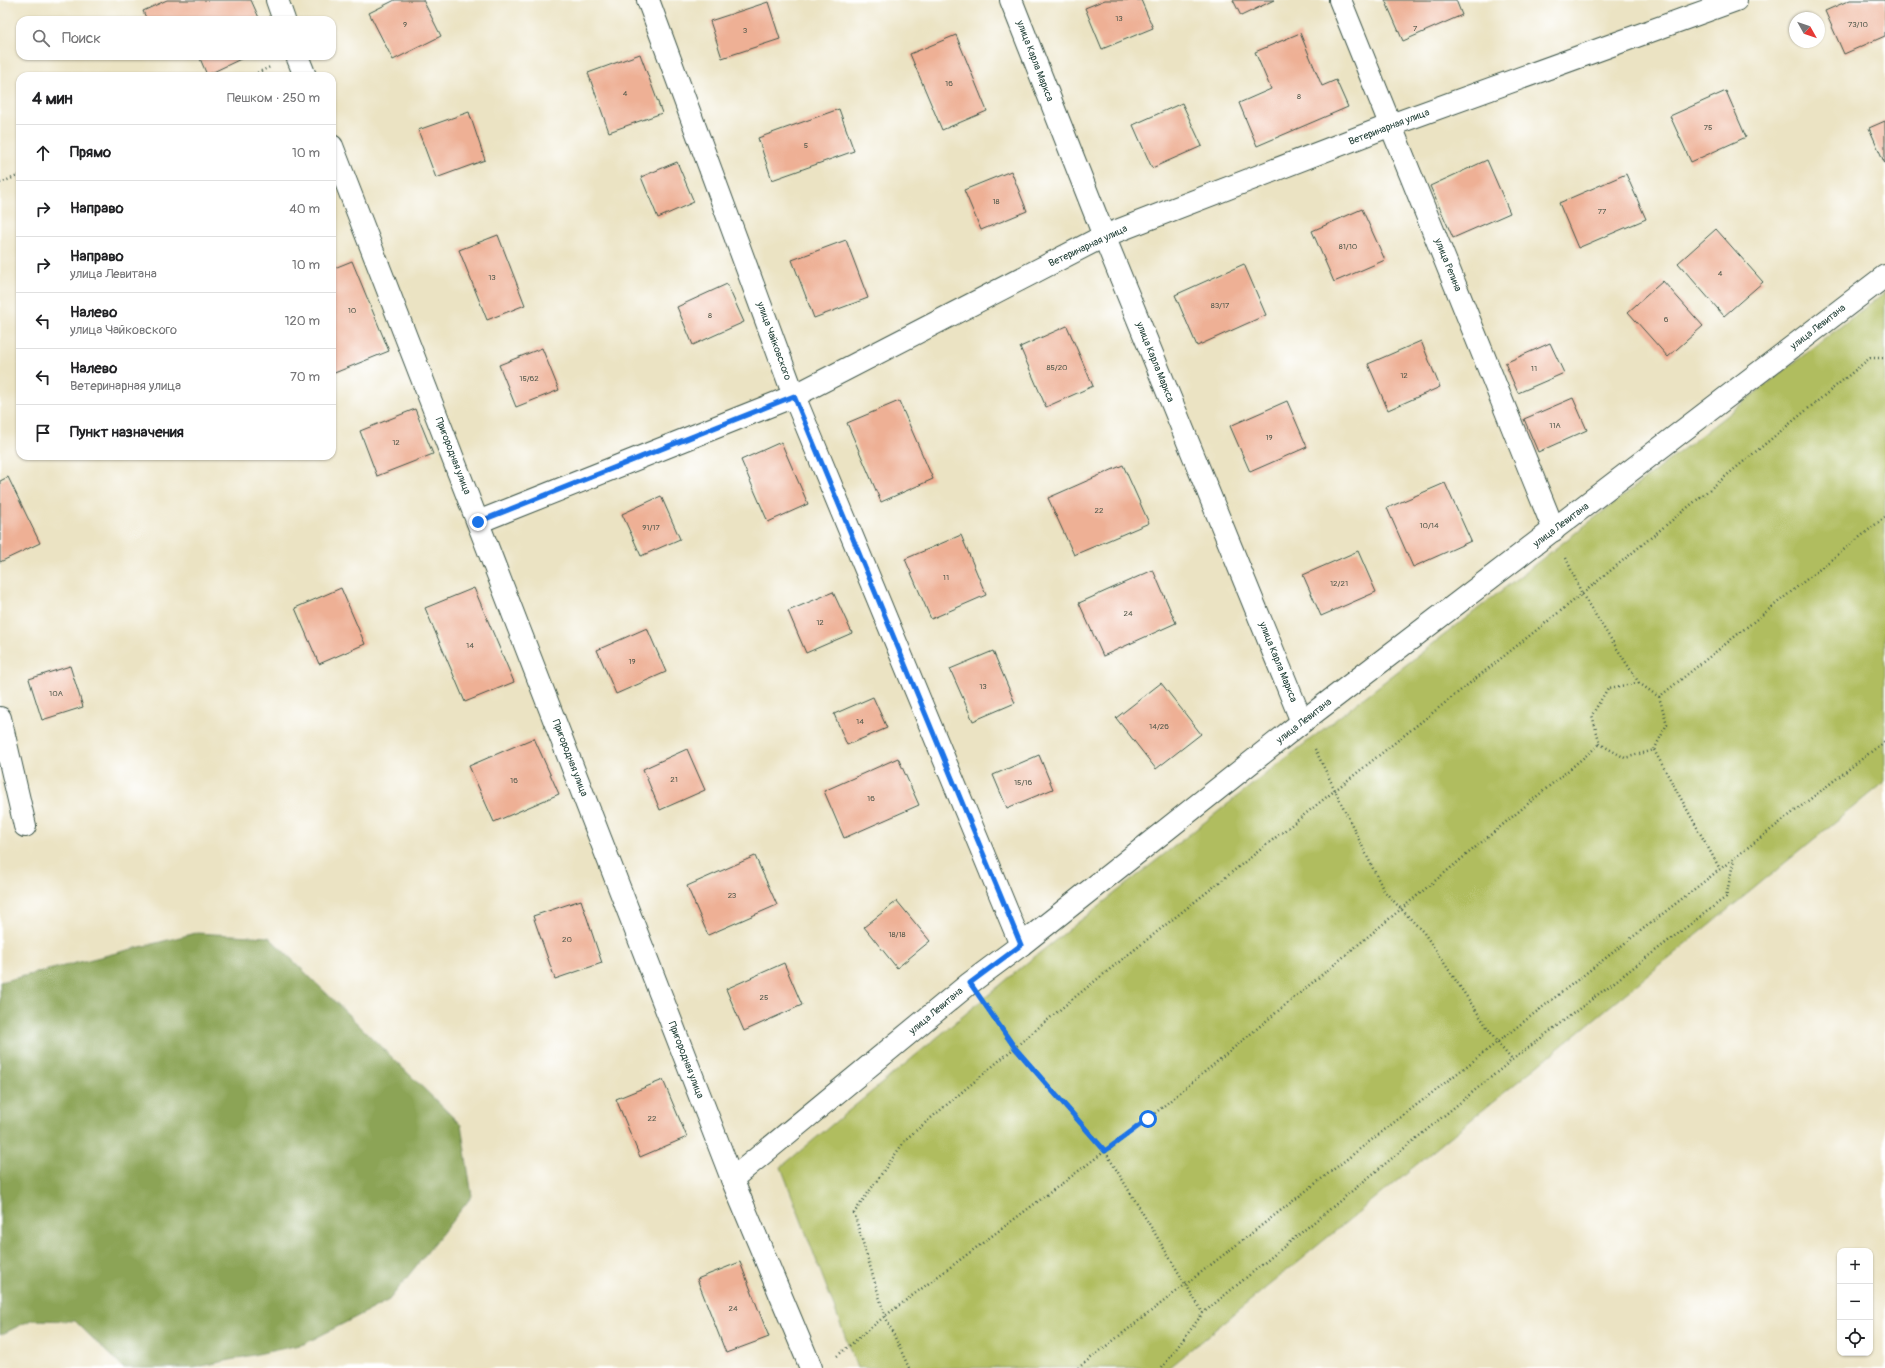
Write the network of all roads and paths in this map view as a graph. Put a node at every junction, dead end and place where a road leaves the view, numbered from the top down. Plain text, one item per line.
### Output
1 (277, 0) edge
2 (648, 0) edge
3 (1011, 0) edge
4 (1340, 0) edge
5 (1736, 0) edge
6 (283, 16) edge
7 (299, 60) edge
8 (303, 72) edge
9 (1391, 125) junction
10 (336, 156) edge
11 (16, 177) edge
12 (0, 183) edge
13 (1104, 236) junction
14 (1885, 276) edge
15 (1885, 358) edge
16 (794, 396) junction
17 (1885, 517) edge
18 (478, 522) junction
19 (1554, 530) junction
20 (1582, 594) junction
21 (1639, 683) junction
22 (1660, 696) junction
23 (0, 718) edge
24 (1302, 722) junction
25 (1885, 741) edge
26 (1600, 744) junction
27 (1654, 750) junction
28 (1334, 790) junction
29 (25, 826) dead end
30 (1734, 858) junction
31 (1720, 869) junction
32 (1402, 910) junction
33 (1021, 945) junction
34 (970, 983) junction
35 (1497, 1042) junction
36 (1015, 1048) junction
37 (1512, 1060) junction
38 (1105, 1151) junction
39 (732, 1179) junction
40 (1186, 1284) junction
41 (1203, 1313) junction
42 (885, 1316) junction
43 (834, 1359) dead end
44 (811, 1368) edge
45 (909, 1368) edge
46 (1078, 1368) edge
47 (1162, 1368) edge

1 - 6 street
2 - 16 street, улица Чайковского
3 - 13 street, улица Карла Маркса
4 - 9 street, улица Репина
5 - 9 street, Ветеринарная улица
7 - 8 street
9 - 13 street, Ветеринарная улица
9 - 19 street, улица Репина
10 - 18 street, Пригородная улица
11 - 12 path
13 - 16 street, Ветеринарная улица
13 - 24 street, улица Карла Маркса
14 - 19 street, улица Левитана
15 - 20 path
16 - 18 street, Ветеринарная улица
16 - 33 street, улица Чайковского
17 - 22 path
18 - 39 street, Пригородная улица
19 - 20 path
19 - 24 street, улица Левитана
20 - 21 path
20 - 28 path
21 - 22 path
21 - 26 path
22 - 27 path
23 - 29 street
24 - 28 path
24 - 33 street, улица Левитана
25 - 30 path
26 - 27 path
26 - 32 path
27 - 31 path
28 - 32 path
28 - 36 path
30 - 31 path
30 - 37 path
31 - 35 path
32 - 35 path
32 - 38 path
33 - 34 street, улица Левитана
34 - 36 path
34 - 39 street, улица Левитана
35 - 37 path
35 - 40 path
36 - 38 path
36 - 42 path
37 - 41 path
38 - 40 path
38 - 42 path
39 - 44 street, Пригородная улица
40 - 41 path
40 - 46 path
41 - 47 path
42 - 43 path
42 - 45 path

